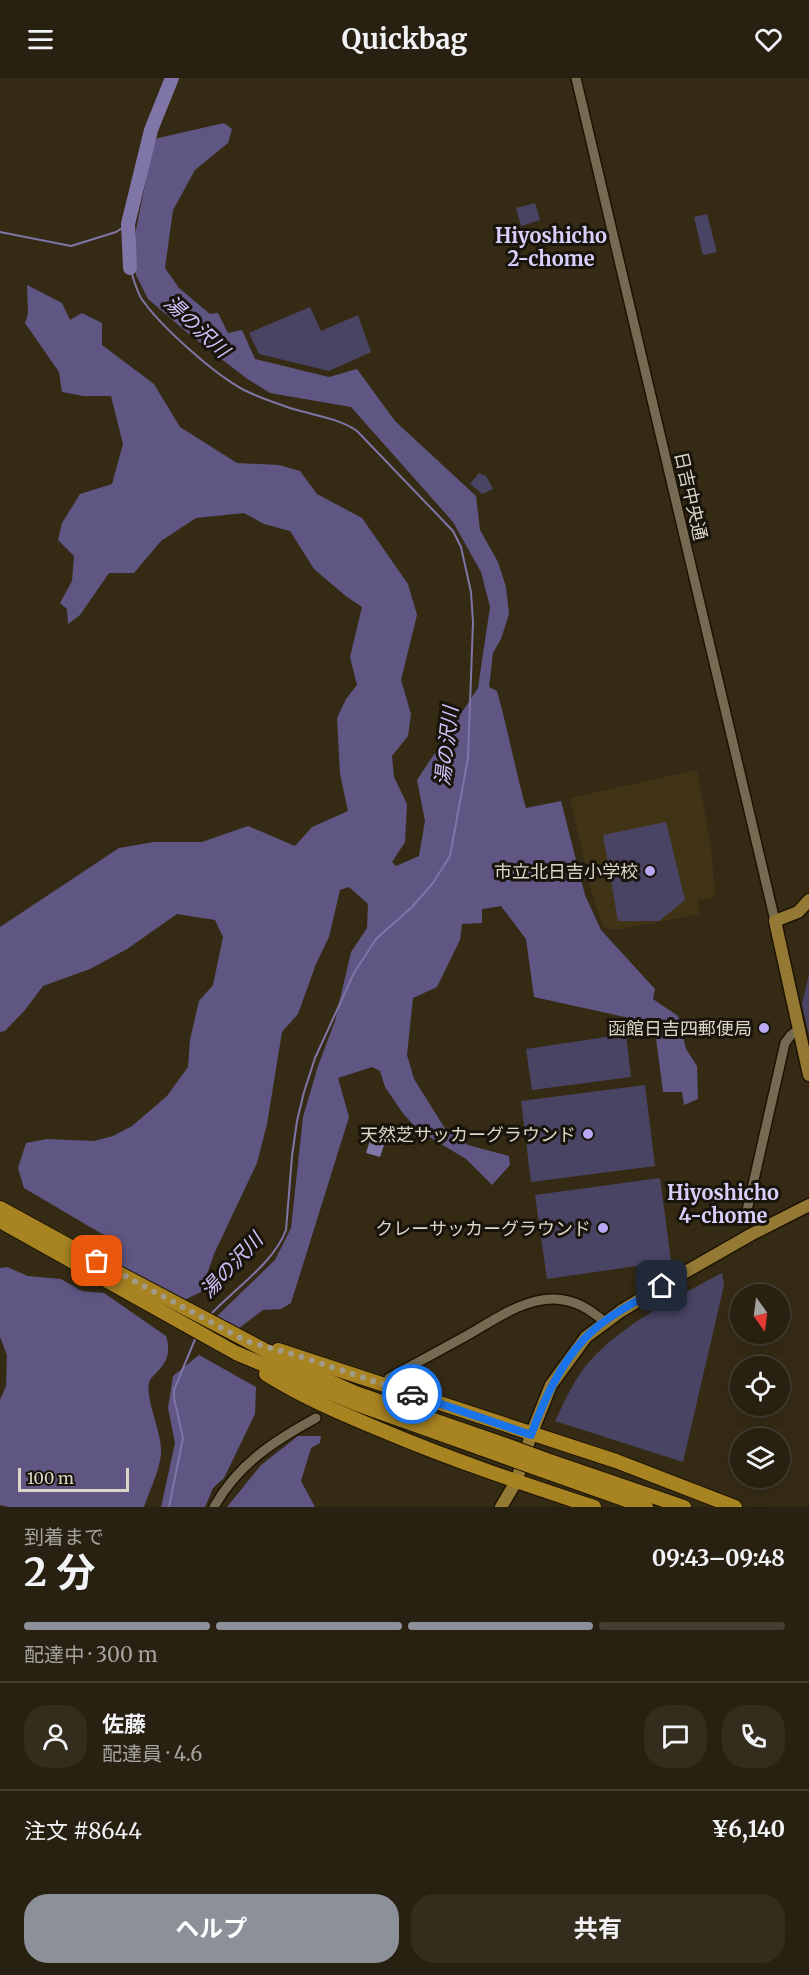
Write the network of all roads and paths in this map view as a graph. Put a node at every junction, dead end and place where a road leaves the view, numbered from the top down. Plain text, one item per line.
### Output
1 (576, 78) edge
2 (809, 900) edge
3 (775, 921) junction
4 (799, 1029) junction
5 (809, 1075) edge
6 (809, 1205) edge
7 (0, 1208) edge
8 (746, 1215) dead end
9 (0, 1221) edge
10 (110, 1276) junction
11 (605, 1322) junction
12 (267, 1360) junction
13 (389, 1378) dead end
14 (316, 1418) dead end
15 (531, 1435) junction
16 (543, 1464) junction
17 (516, 1482) junction
18 (214, 1507) edge
19 (501, 1507) edge
20 (594, 1507) edge
21 (646, 1507) edge
22 (684, 1507) edge
23 (735, 1507) edge

1 - 3 street, 日吉中央通
2 - 3 main road
3 - 4 main road
4 - 5 main road
4 - 8 street
6 - 11 main road
7 - 10 highway
9 - 10 highway
10 - 12 highway
10 - 12 highway
11 - 13 street
11 - 15 main road
12 - 15 highway
12 - 16 highway, bridge
12 - 17 highway
14 - 18 street
15 - 17 main road
15 - 23 highway
16 - 21 highway
16 - 22 highway
17 - 19 main road
17 - 20 highway

